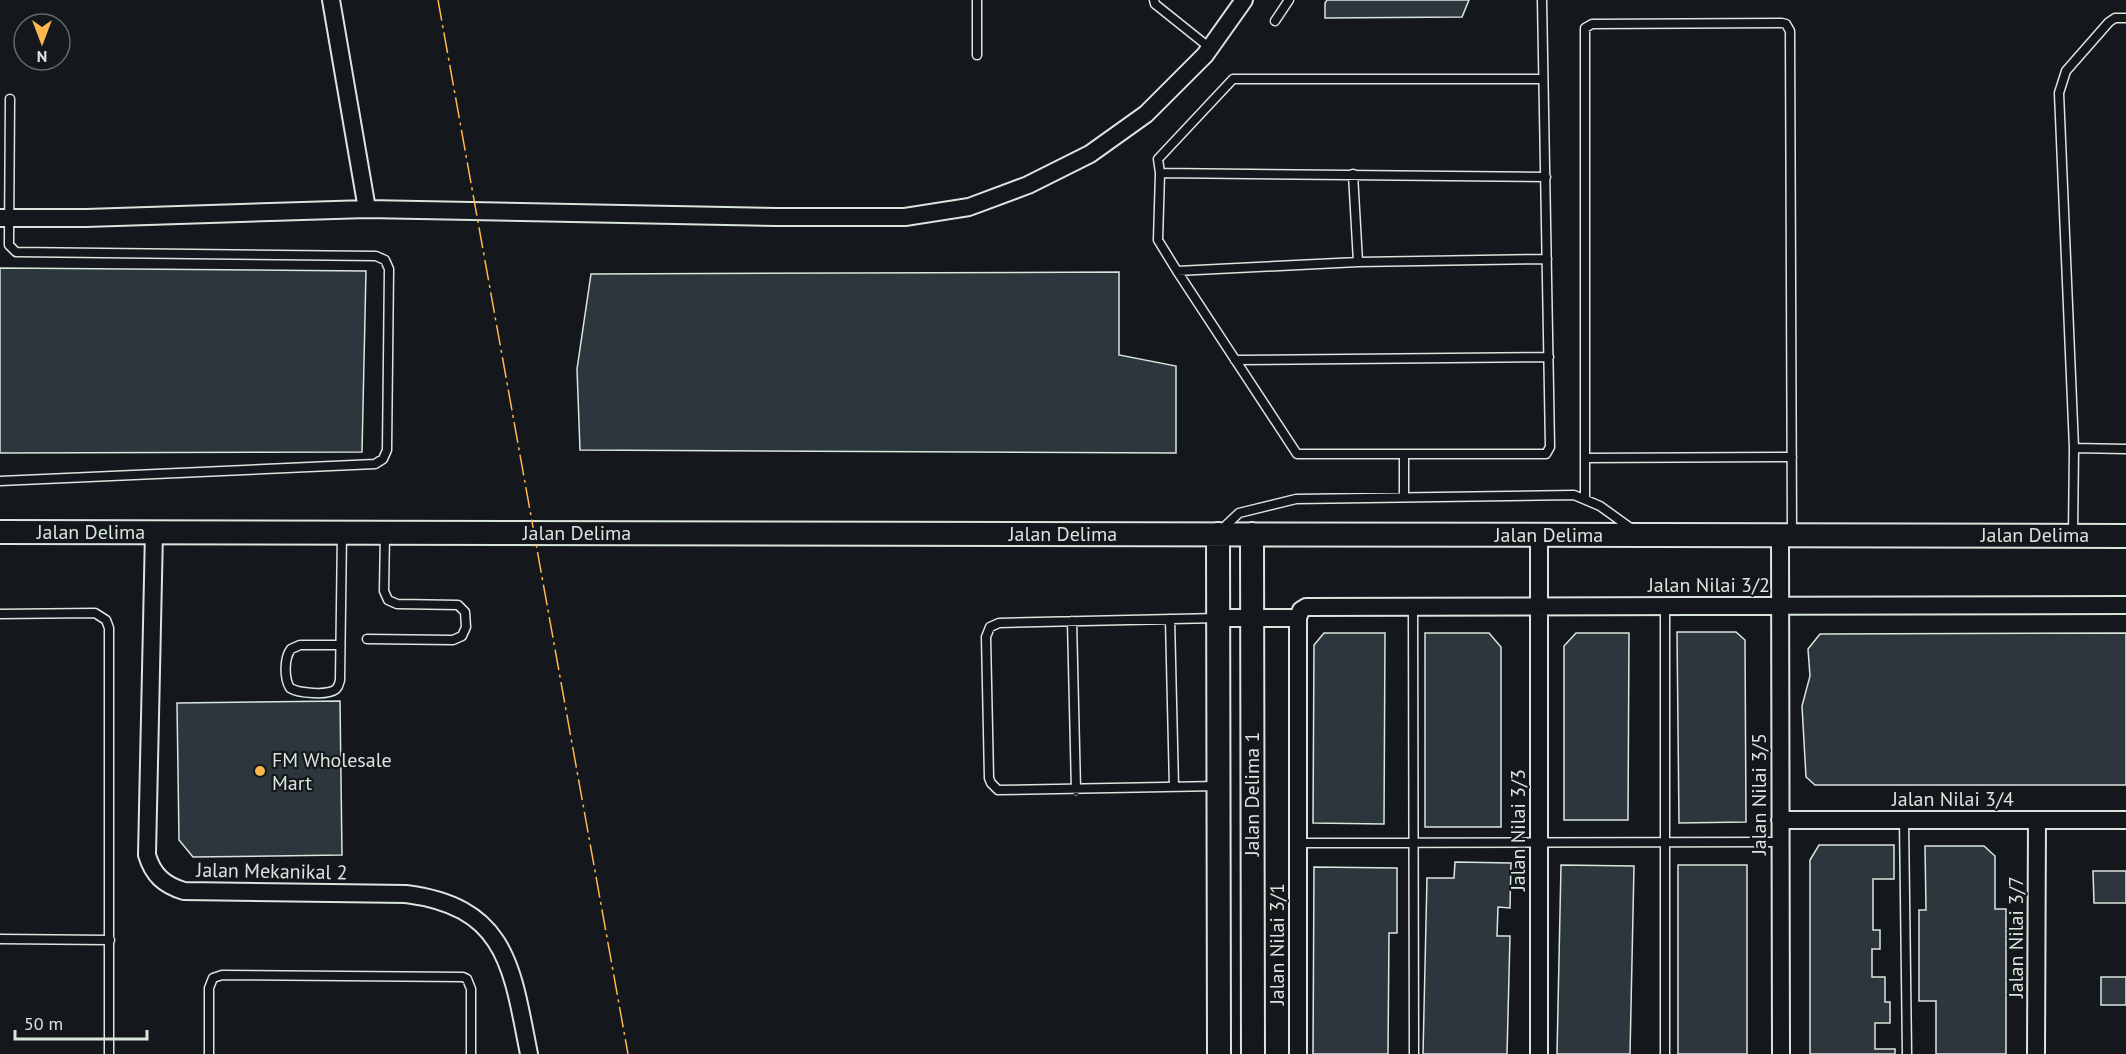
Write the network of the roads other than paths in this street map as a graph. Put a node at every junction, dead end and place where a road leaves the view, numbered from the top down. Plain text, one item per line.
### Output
1 (331, 0) edge
2 (977, 0) edge
3 (1154, 0) edge
4 (1244, 0) edge
5 (1288, 0) edge
6 (1542, 0) edge
7 (2126, 18) edge
8 (1275, 21) dead end
9 (1210, 48) junction
10 (977, 55) dead end
11 (1543, 79) junction
12 (10, 99) dead end
13 (1160, 173) junction
14 (1353, 174) junction
15 (1546, 177) junction
16 (367, 209) junction
17 (4, 218) edge
18 (1547, 259) junction
19 (1358, 262) junction
20 (1177, 271) junction
21 (1549, 357) junction
22 (1235, 360) junction
23 (2074, 448) junction
24 (2126, 449) edge
25 (1404, 455) junction
26 (1792, 457) junction
27 (1585, 458) junction
28 (0, 481) edge
29 (1404, 497) junction
30 (1585, 499) junction
31 (0, 532) edge
32 (154, 532) junction
33 (342, 533) junction
34 (385, 533) junction
35 (1218, 534) junction
36 (1252, 534) junction
37 (1539, 535) junction
38 (1639, 535) junction
39 (1786, 535) junction
40 (2073, 536) junction
41 (2126, 536) edge
42 (1780, 605) junction
43 (2126, 605) edge
44 (1413, 606) junction
45 (1538, 606) junction
46 (1665, 606) junction
47 (0, 614) edge
48 (1252, 617) junction
49 (1218, 618) junction
50 (1298, 618) junction
51 (1170, 619) junction
52 (1072, 621) junction
53 (367, 639) dead end
54 (340, 645) junction
55 (1218, 786) junction
56 (1174, 787) junction
57 (1076, 790) junction
58 (1780, 820) junction
59 (1905, 820) junction
60 (2037, 820) junction
61 (2126, 820) edge
62 (1539, 842) junction
63 (1665, 842) junction
64 (1780, 842) junction
65 (1298, 843) junction
66 (1414, 843) junction
67 (0, 939) edge
68 (110, 940) junction
69 (108, 1054) edge
70 (209, 1054) edge
71 (471, 1054) edge
72 (529, 1054) edge
73 (1219, 1054) edge
74 (1253, 1054) edge
75 (1298, 1054) edge
76 (1414, 1054) edge
77 (1539, 1054) edge
78 (1665, 1054) edge
79 (1781, 1054) edge
80 (1907, 1054) edge
81 (2036, 1054) edge

1 - 16 street
2 - 10 lane
3 - 9 lane
4 - 9 street
5 - 8 lane
6 - 11 lane
7 - 23 lane
9 - 16 street
11 - 13 lane
11 - 15 lane
12 - 17 lane
13 - 14 lane
13 - 20 lane
14 - 15 lane
14 - 19 lane
15 - 18 lane
16 - 17 street
17 - 28 lane
18 - 19 lane
18 - 21 lane
19 - 20 lane
20 - 22 lane
21 - 22 lane
21 - 25 lane
22 - 25 lane
23 - 24 lane
23 - 40 lane
25 - 29 lane
26 - 27 lane
26 - 27 lane
26 - 39 lane
27 - 30 lane
29 - 30 lane
29 - 35 lane
30 - 38 lane
31 - 32 street, Jalan Delima
32 - 33 street, Jalan Delima
32 - 72 street, Jalan Mekanikal 2
33 - 34 street, Jalan Delima
33 - 54 lane
34 - 35 street, Jalan Delima
34 - 53 lane
35 - 36 street, Jalan Delima
35 - 49 street, Jalan Delima 1
36 - 37 street, Jalan Delima
36 - 48 street, Jalan Delima 1
37 - 38 street, Jalan Delima
37 - 45 street, Jalan Nilai 3/3
38 - 39 street, Jalan Delima
39 - 40 street, Jalan Delima
39 - 42 street, Jalan Nilai 3/5
40 - 41 street, Jalan Delima
42 - 43 street, Jalan Nilai 3/2
42 - 46 street, Jalan Nilai 3/2
42 - 58 street, Jalan Nilai 3/5
44 - 45 street, Jalan Nilai 3/2
44 - 50 street, Jalan Nilai 3/2
44 - 66 lane
45 - 46 street, Jalan Nilai 3/2
45 - 62 street, Jalan Nilai 3/3
46 - 63 lane
47 - 68 lane
48 - 49 street
48 - 50 street
48 - 74 street, Jalan Delima 1
49 - 51 lane
49 - 55 street, Jalan Delima 1
50 - 65 street, Jalan Nilai 3/1
51 - 52 lane
51 - 56 lane
52 - 57 lane
52 - 57 lane
54 - 54 lane
55 - 56 lane
55 - 73 street, Jalan Delima 1
56 - 57 lane
58 - 59 street, Jalan Nilai 3/4
58 - 64 street, Jalan Nilai 3/5
59 - 60 street, Jalan Nilai 3/4
59 - 80 lane
60 - 61 street, Jalan Nilai 3/4
60 - 81 street, Jalan Nilai 3/7
62 - 63 lane
62 - 66 lane
62 - 77 street, Jalan Nilai 3/3
63 - 64 lane
63 - 78 lane
64 - 79 street, Jalan Nilai 3/5
65 - 66 lane
65 - 75 street, Jalan Nilai 3/1
66 - 76 lane
67 - 68 lane
68 - 69 lane
70 - 71 lane

